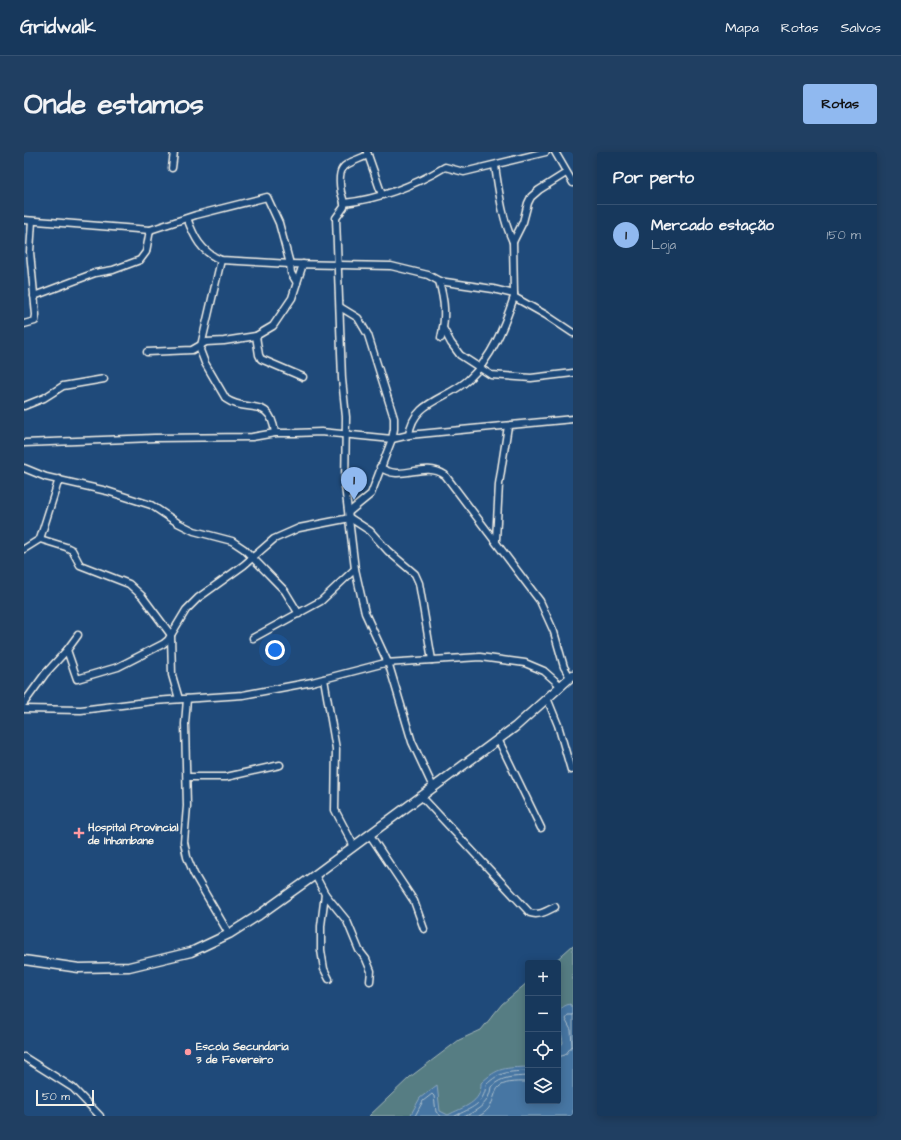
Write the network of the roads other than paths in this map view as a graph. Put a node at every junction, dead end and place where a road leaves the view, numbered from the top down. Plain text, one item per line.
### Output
1 (174, 152) edge
2 (546, 152) edge
3 (555, 152) edge
4 (368, 154) edge
5 (495, 166) junction
6 (172, 168) dead end
7 (566, 173) junction
8 (573, 183) edge
9 (382, 195) junction
10 (344, 204) junction
11 (186, 218) junction
12 (24, 220) edge
13 (32, 221) junction
14 (150, 230) junction
15 (513, 242) junction
16 (222, 260) junction
17 (290, 264) junction
18 (303, 264) junction
19 (338, 265) junction
20 (439, 281) junction
21 (297, 283) junction
22 (34, 296) junction
23 (514, 296) junction
24 (340, 307) junction
25 (24, 324) edge
26 (443, 328) junction
27 (573, 333) edge
28 (256, 336) junction
29 (441, 338) dead end
30 (200, 346) junction
31 (147, 352) dead end
32 (477, 368) junction
33 (573, 373) edge
34 (303, 377) dead end
35 (104, 379) dead end
36 (24, 406) edge
37 (573, 419) edge
38 (508, 426) junction
39 (275, 433) junction
40 (344, 434) junction
41 (409, 435) junction
42 (392, 439) junction
43 (24, 443) edge
44 (380, 466) junction
45 (24, 468) edge
46 (59, 479) junction
47 (350, 515) junction
48 (40, 539) junction
49 (496, 540) junction
50 (24, 549) edge
51 (252, 558) junction
52 (355, 569) junction
53 (299, 614) junction
54 (78, 635) dead end
55 (171, 635) junction
56 (253, 638) dead end
57 (67, 650) junction
58 (432, 660) junction
59 (387, 663) junction
60 (572, 676) edge
61 (324, 679) junction
62 (561, 686) junction
63 (547, 698) junction
64 (179, 699) junction
65 (187, 699) junction
66 (24, 703) edge
67 (24, 709) edge
68 (498, 739) junction
69 (280, 765) dead end
70 (571, 770) dead end
71 (188, 777) junction
72 (433, 787) junction
73 (422, 797) junction
74 (541, 828) dead end
75 (370, 835) junction
76 (354, 846) junction
77 (315, 875) junction
78 (325, 894) junction
79 (554, 907) dead end
80 (424, 929) dead end
81 (229, 934) junction
82 (24, 960) edge
83 (329, 979) dead end
84 (370, 981) dead end
85 (24, 1057) edge
86 (100, 1116) edge

1 - 6 street
2 - 5 street
3 - 7 street
4 - 9 street
4 - 10 street
5 - 9 street
5 - 15 street
7 - 8 street
7 - 15 street
9 - 10 street
10 - 19 street
11 - 14 street
11 - 16 street
11 - 17 street
12 - 13 street
13 - 14 street
13 - 22 street
14 - 22 street
15 - 23 street
16 - 17 street
16 - 30 street
17 - 18 street
17 - 21 street
18 - 19 street
18 - 21 street
19 - 20 street
19 - 24 street
20 - 23 street
20 - 26 street
21 - 28 street
22 - 25 street
23 - 27 street
23 - 32 street
24 - 40 street
24 - 42 street
26 - 29 street
26 - 32 street
28 - 30 street
28 - 34 street
30 - 31 street
30 - 39 street
32 - 33 street
32 - 41 street
35 - 36 street
37 - 38 street
38 - 41 street
38 - 49 street
39 - 40 street
39 - 43 street
40 - 42 street
40 - 47 street
41 - 42 street
42 - 44 street
44 - 47 street
44 - 49 street
45 - 46 street
46 - 48 street
46 - 51 street
47 - 51 street
47 - 52 street
47 - 58 street
48 - 50 street
48 - 55 street
49 - 60 street
51 - 53 street
51 - 55 street
52 - 53 street
52 - 59 street
53 - 56 street
54 - 57 street
55 - 57 street
55 - 64 street
57 - 66 street
58 - 59 street
58 - 62 street
59 - 61 street
59 - 72 street
60 - 62 main road
61 - 65 street
61 - 76 street
62 - 63 main road
63 - 68 main road
63 - 70 street
64 - 65 street
64 - 67 street
65 - 71 street
68 - 72 main road
68 - 74 street
69 - 71 street
71 - 81 street
72 - 73 main road
73 - 75 main road
73 - 79 street
75 - 76 main road
75 - 80 street
76 - 77 main road
77 - 78 street
77 - 81 main road
78 - 83 street
78 - 84 street
81 - 82 main road
85 - 86 street

